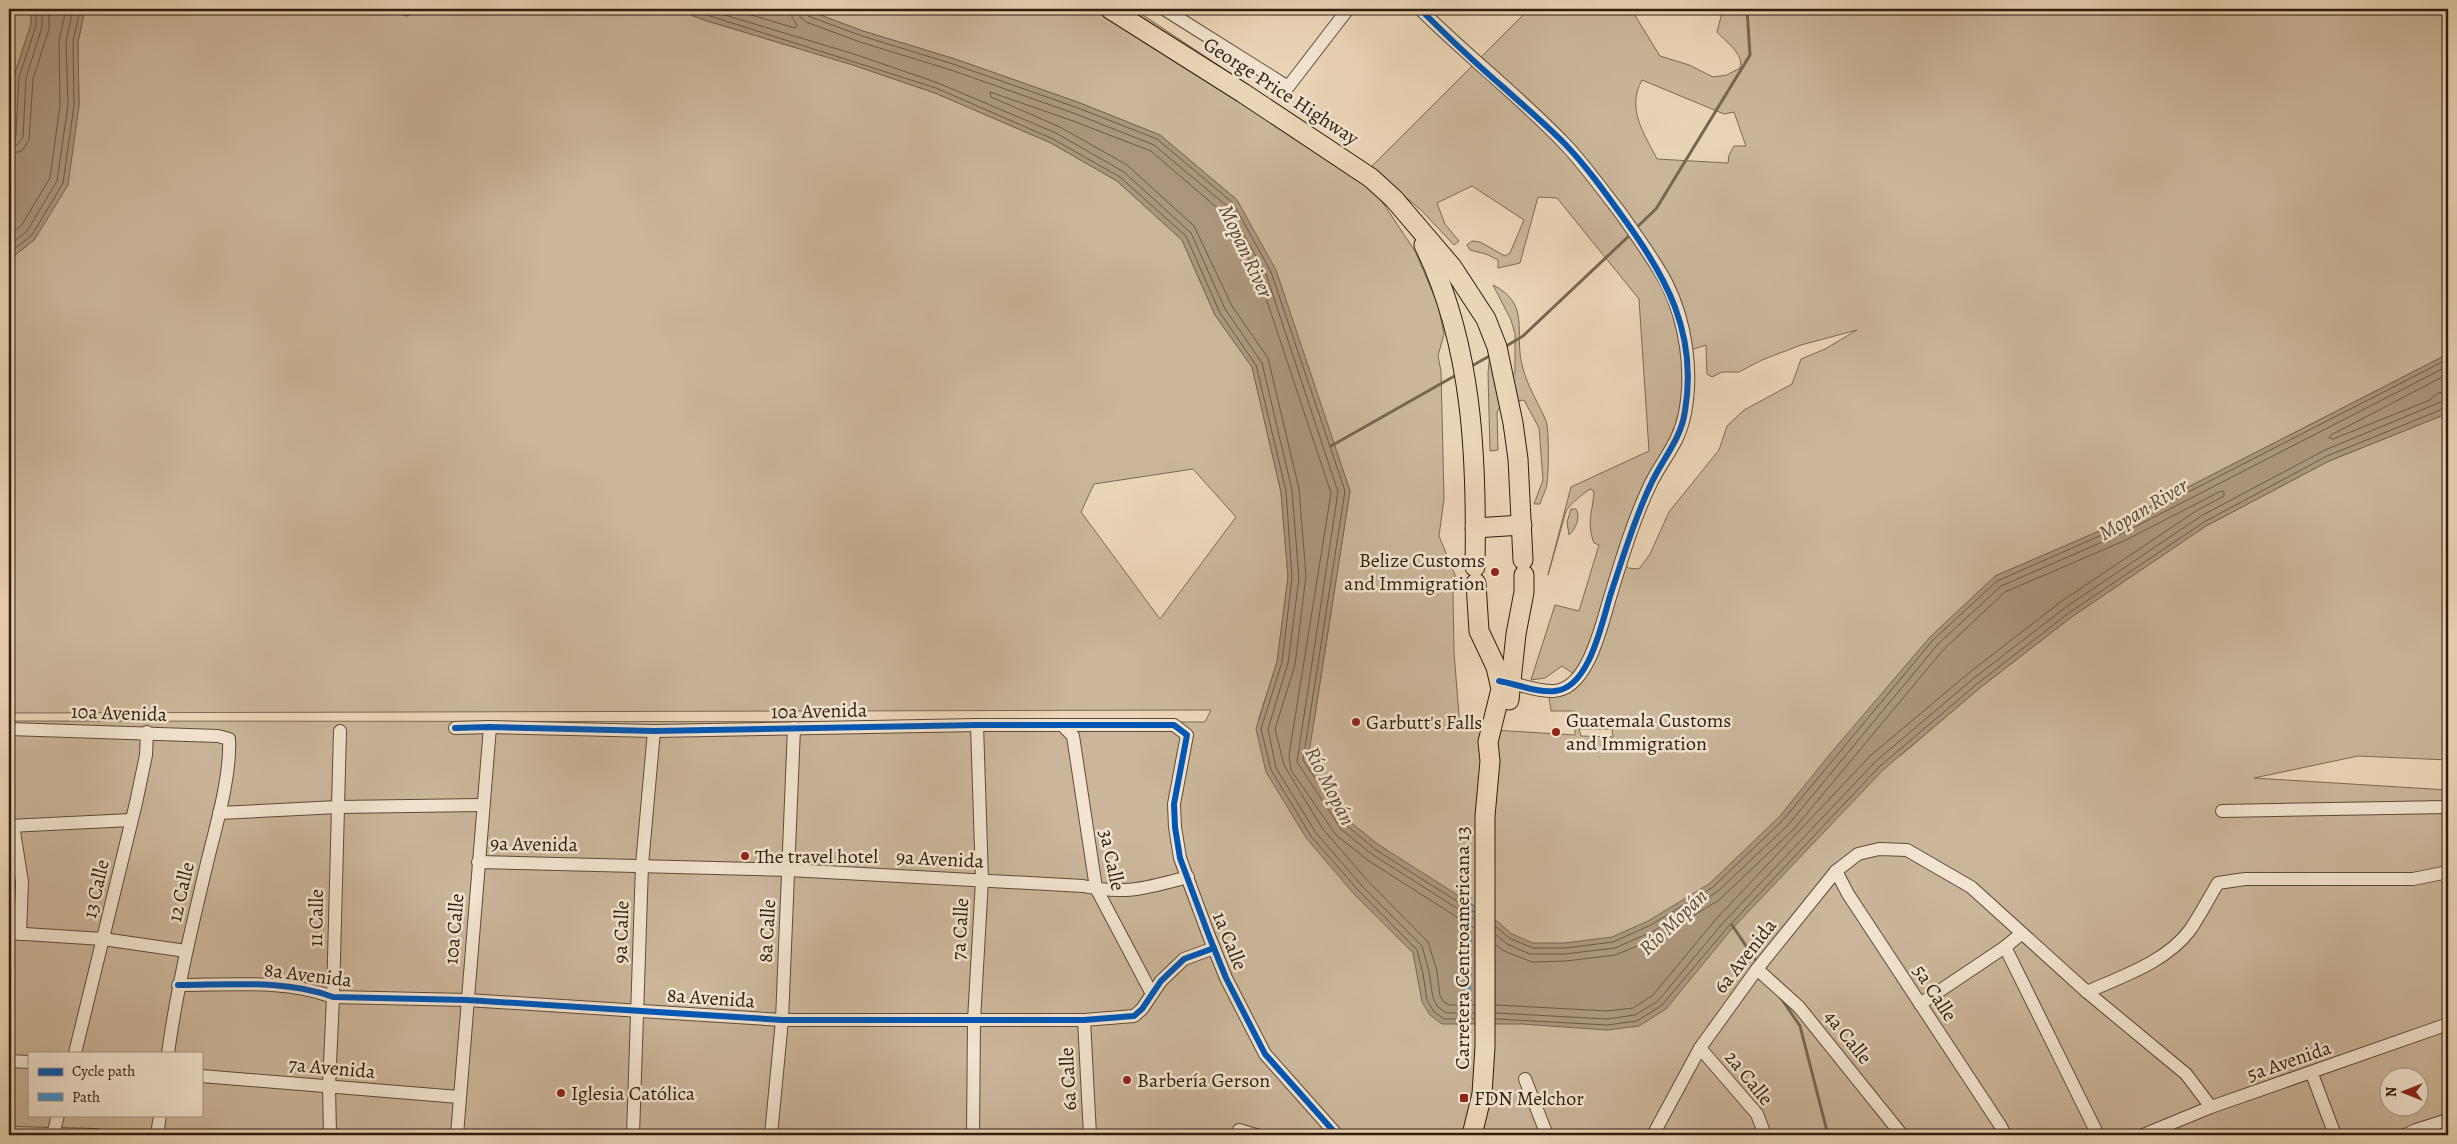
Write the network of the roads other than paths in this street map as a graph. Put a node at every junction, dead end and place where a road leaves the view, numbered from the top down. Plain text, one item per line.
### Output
1 (1110, 9) edge
2 (1164, 9) edge
3 (1348, 9) edge
4 (1420, 9) edge
5 (1415, 226) junction
6 (1522, 525) junction
7 (1475, 528) junction
8 (1505, 682) junction
9 (978, 724) junction
10 (1062, 725) junction
11 (490, 727) junction
12 (455, 728) dead end
13 (794, 728) junction
14 (9, 729) edge
15 (1183, 730) joint
16 (1495, 730) joint
17 (340, 731) dead end
18 (654, 731) junction
19 (147, 732) junction
20 (228, 739) joint
21 (482, 805) junction
22 (338, 807) junction
23 (2448, 807) edge
24 (2222, 810) dead end
25 (219, 813) junction
26 (131, 820) junction
27 (11, 825) edge
28 (478, 862) junction
29 (642, 864) junction
30 (789, 870) junction
31 (1836, 871) junction
32 (2448, 872) edge
33 (1188, 877) junction
34 (982, 880) junction
35 (1096, 888) junction
36 (15, 934) edge
37 (2021, 934) junction
38 (103, 939) junction
39 (2005, 947) junction
40 (1214, 948) junction
41 (186, 951) junction
42 (1757, 969) junction
43 (178, 985) junction
44 (2087, 992) junction
45 (1152, 994) junction
46 (334, 997) junction
47 (467, 1000) junction
48 (1920, 1004) junction
49 (638, 1010) junction
50 (782, 1020) junction
51 (974, 1020) junction
52 (1084, 1020) junction
53 (2448, 1024) edge
54 (1700, 1048) junction
55 (75, 1052) edge
56 (168, 1052) edge
57 (9, 1061) edge
58 (28, 1062) edge
59 (2312, 1074) junction
60 (202, 1076) edge
61 (1525, 1079) dead end
62 (329, 1086) junction
63 (459, 1097) junction
64 (2211, 1107) junction
65 (58, 1116) edge
66 (160, 1116) edge
67 (2448, 1120) edge
68 (1239, 1130) dead end
69 (9, 1133) edge
70 (53, 1135) edge
71 (96, 1135) edge
72 (157, 1135) edge
73 (330, 1135) edge
74 (457, 1135) edge
75 (632, 1135) edge
76 (772, 1135) edge
77 (974, 1135) edge
78 (1090, 1135) edge
79 (1256, 1135) edge
80 (1337, 1135) edge
81 (1472, 1135) edge
82 (1547, 1135) edge
83 (1653, 1135) edge
84 (1765, 1135) edge
85 (1902, 1135) edge
86 (2005, 1135) edge
87 (2098, 1135) edge
88 (2143, 1135) edge
89 (2335, 1135) edge
90 (2405, 1135) edge

1 - 5 highway, George Price Highway
2 - 3 street
4 - 8 street
5 - 6 highway, George Price Highway
5 - 7 highway, George Price Highway
6 - 7 highway
6 - 8 highway, George Price Highway
7 - 8 highway, George Price Highway
8 - 16 highway, George Price Highway
9 - 10 street, 10a Avenida
9 - 13 street, 10a Avenida
9 - 34 street, 7a Calle
10 - 15 street, 10a Avenida
10 - 35 street, 3a Calle
11 - 12 street, 10a Avenida
11 - 18 street, 10a Avenida
11 - 21 street, 10a Calle
13 - 18 street, 10a Avenida
13 - 30 street, 8a Calle
14 - 19 street, 10a Avenida
15 - 33 street, 1a Calle
16 - 81 highway, Carretera Centroamericana 13
17 - 22 street, 11 Calle
18 - 29 street, 9a Calle
19 - 20 street, 10a Avenida
19 - 26 street, 13 Calle
20 - 25 street, 12 Calle
21 - 22 street, 9a Avenida
21 - 28 street, 10a Calle
22 - 25 street, 9a Avenida
22 - 46 street, 11 Calle
23 - 24 street
25 - 41 street, 12 Calle
26 - 27 street
26 - 38 street, 13 Calle
27 - 36 street
28 - 29 street, 9a Avenida
28 - 47 street, 10a Calle
29 - 30 street, 9a Avenida
29 - 49 street, 9a Calle
30 - 34 street, 9a Avenida
30 - 50 street, 8a Calle
31 - 37 street, 6a Avenida
31 - 42 street, 6a Avenida
31 - 48 street, 5a Calle
32 - 44 street
33 - 35 street, 9a Avenida
33 - 40 street, 1a Calle
34 - 35 street, 9a Avenida
34 - 51 street, 7a Calle
35 - 45 street, 3a Calle
36 - 38 street
37 - 39 street
37 - 44 street
38 - 41 street
38 - 55 street, 13 Calle
39 - 48 street
39 - 87 street
40 - 45 street, 8a Avenida
40 - 80 street, 1a Calle
41 - 43 street, 12 Calle
42 - 54 street, 6a Avenida
42 - 85 street, 4a Calle
43 - 46 street, 8a Avenida
43 - 56 street, 12 Calle
44 - 64 street
45 - 52 street, 8a Avenida
46 - 47 street, 8a Avenida
46 - 62 street, 11 Calle
47 - 49 street, 8a Avenida
47 - 63 street, 10a Calle
48 - 86 street, 5a Calle
49 - 50 street, 8a Avenida
49 - 75 street, 9a Calle
50 - 51 street, 8a Avenida
50 - 76 street, 8a Calle
51 - 52 street, 8a Avenida
51 - 77 street, 7a Calle
52 - 78 street, 6a Calle
53 - 59 street, 5a Avenida
54 - 83 street, 6a Avenida
54 - 84 street, 2a Calle
57 - 58 street
59 - 64 street, 5a Avenida
59 - 89 street
60 - 62 street, 7a Avenida
61 - 82 street
62 - 63 street, 7a Avenida
62 - 73 street, 11 Calle
63 - 74 street, 10a Calle
64 - 88 street, 5a Avenida
65 - 70 street
66 - 72 street
67 - 90 street
68 - 79 street
69 - 70 street
70 - 71 street

